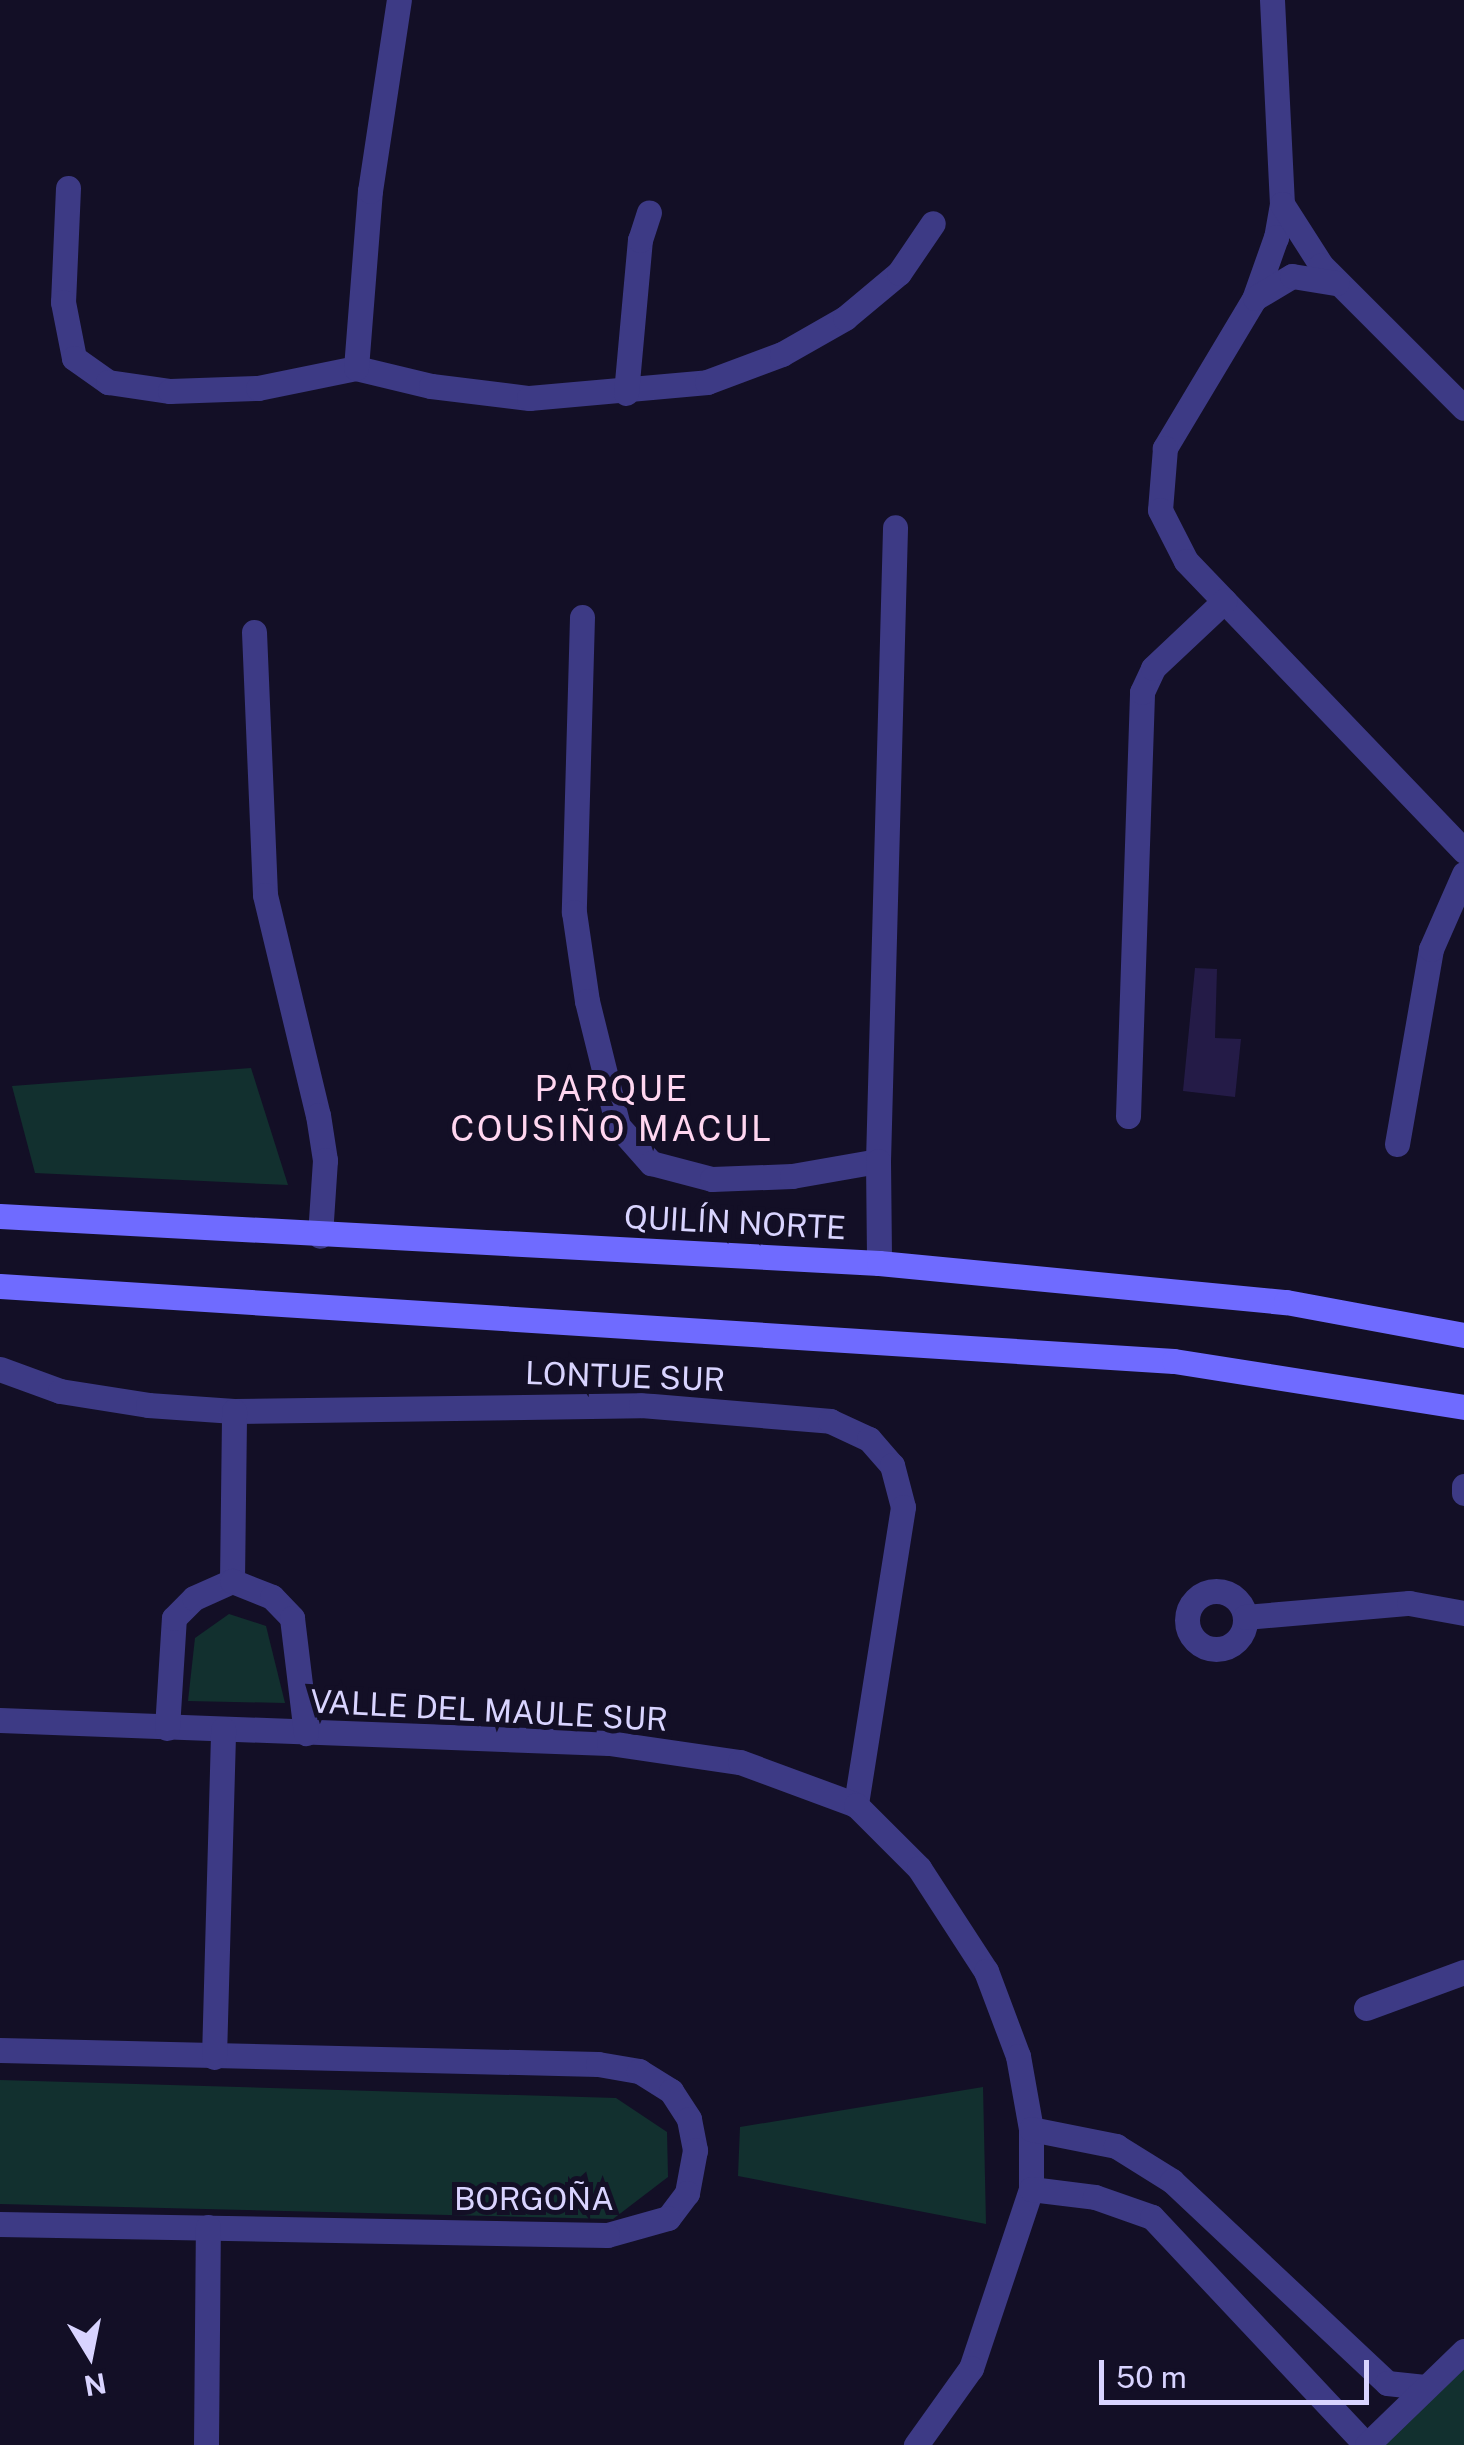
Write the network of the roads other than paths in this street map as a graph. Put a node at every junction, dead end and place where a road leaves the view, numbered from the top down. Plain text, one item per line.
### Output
1 (398, 0) edge
2 (1272, 0) edge
3 (68, 188) dead end
4 (1282, 204) junction
5 (650, 212) dead end
6 (933, 224) dead end
7 (1346, 287) junction
8 (1254, 299) junction
9 (356, 368) junction
10 (626, 394) junction
11 (1464, 408) edge
12 (894, 527) dead end
13 (1224, 601) junction
14 (582, 617) dead end
15 (254, 632) dead end
16 (1464, 851) edge
17 (1464, 874) edge
18 (1128, 1116) dead end
19 (1397, 1144) dead end
20 (878, 1161) junction
21 (0, 1216) edge
22 (320, 1236) junction
23 (879, 1263) junction
24 (0, 1286) edge
25 (1464, 1334) edge
26 (0, 1369) edge
27 (1464, 1407) edge
28 (234, 1411) junction
29 (232, 1581) junction
30 (1464, 1613) edge
31 (1245, 1617) dead end
32 (0, 1720) edge
33 (167, 1728) junction
34 (223, 1728) junction
35 (306, 1734) junction
36 (856, 1805) junction
37 (1464, 1972) edge
38 (1366, 2008) dead end
39 (0, 2050) edge
40 (214, 2057) junction
41 (1032, 2129) junction
42 (1031, 2189) junction
43 (0, 2224) edge
44 (208, 2226) junction
45 (1464, 2351) edge
46 (1425, 2386) junction
47 (206, 2445) edge
48 (916, 2445) edge
49 (1367, 2445) edge

1 - 9 street
2 - 4 street
3 - 9 street
4 - 7 street
4 - 8 street
5 - 10 street
6 - 10 street
7 - 8 street
7 - 11 street
8 - 13 street
9 - 10 street
12 - 20 street
13 - 16 street
13 - 18 street
14 - 20 street
15 - 22 street
17 - 19 street
20 - 23 street
21 - 22 street, QUILÍN NORTE
22 - 23 street, QUILÍN NORTE
23 - 25 street, QUILÍN NORTE
24 - 27 street
26 - 28 street, LONTUE SUR
28 - 29 street
28 - 36 street, LONTUE SUR
29 - 33 street
29 - 35 street
30 - 31 street
32 - 33 street, VALLE DEL MAULE SUR
33 - 34 street, VALLE DEL MAULE SUR
34 - 35 street, VALLE DEL MAULE SUR
34 - 40 street
35 - 36 street, VALLE DEL MAULE SUR
36 - 41 street, VALLE DEL MAULE SUR
37 - 38 street
39 - 40 street, BORGOÑA
40 - 44 street, BORGOÑA
41 - 42 street, VALLE DEL MAULE SUR
41 - 46 street
42 - 48 street, VALLE DEL MAULE SUR
42 - 49 street
43 - 44 street, BORGOÑA
44 - 47 street
45 - 46 street
46 - 49 street

